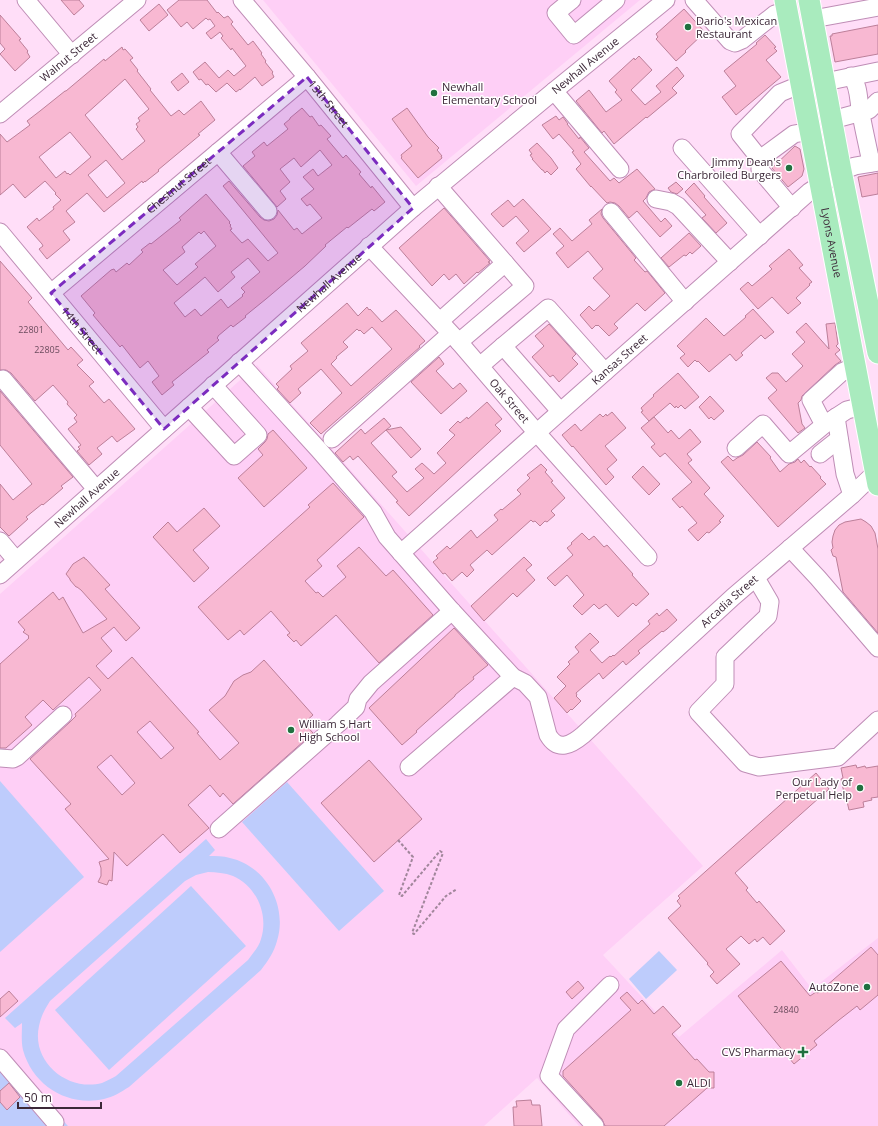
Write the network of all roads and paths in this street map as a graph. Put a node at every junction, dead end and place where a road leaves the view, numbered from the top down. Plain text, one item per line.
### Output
1 (26, 0) edge
2 (136, 0) edge
3 (242, 0) edge
4 (572, 0) edge
5 (616, 0) edge
6 (666, 0) edge
7 (694, 0) edge
8 (786, 5) edge
9 (878, 7) edge
10 (811, 10) edge
11 (72, 55) junction
12 (878, 71) edge
13 (851, 76) junction
14 (307, 77) junction
15 (825, 82) junction
16 (802, 84) junction
17 (554, 91) junction
18 (878, 101) edge
19 (2, 109) edge
20 (860, 112) junction
21 (832, 120) junction
22 (811, 131) junction
23 (682, 148) dead end
24 (218, 152) junction
25 (760, 158) junction
26 (875, 162) edge
27 (620, 169) dead end
28 (842, 171) junction
29 (820, 185) junction
30 (438, 186) junction
31 (656, 199) dead end
32 (413, 208) junction
33 (792, 208) junction
34 (268, 211) dead end
35 (611, 212) dead end
36 (0, 232) edge
37 (760, 236) junction
38 (369, 246) junction
39 (730, 262) junction
40 (505, 263) junction
41 (51, 293) junction
42 (686, 302) junction
43 (450, 332) junction
44 (503, 346) junction
45 (878, 353) edge
46 (239, 362) junction
47 (480, 366) junction
48 (855, 366) junction
49 (605, 372) junction
50 (3, 379) dead end
51 (213, 385) junction
52 (863, 406) junction
53 (189, 407) junction
54 (560, 411) junction
55 (830, 421) junction
56 (164, 428) junction
57 (537, 433) junction
58 (332, 438) dead end
59 (839, 439) junction
60 (736, 448) dead end
61 (820, 454) dead end
62 (877, 476) edge
63 (96, 489) junction
64 (852, 495) junction
65 (0, 541) edge
66 (790, 548) junction
67 (401, 553) junction
68 (648, 557) dead end
69 (16, 560) junction
70 (0, 575) edge
71 (756, 578) junction
72 (452, 611) junction
73 (878, 648) edge
74 (513, 677) junction
75 (63, 715) dead end
76 (878, 720) edge
77 (0, 758) edge
78 (409, 767) dead end
79 (219, 829) dead end
80 (398, 840) dead end
81 (457, 890) dead end
82 (610, 985) dead end
83 (0, 1058) edge
84 (54, 1122) dead end
85 (595, 1126) edge

1 - 11 street
2 - 11 street, Walnut Street
3 - 14 street, 13th Street
4 - 5 street
6 - 17 street, Newhall Avenue
7 - 8 street
8 - 16 main road, Lyons Avenue
9 - 10 street
10 - 15 main road
11 - 19 street, Walnut Street
12 - 13 street
13 - 15 street
13 - 20 street
14 - 24 street, Chestnut Street
14 - 32 street, 13th Street
15 - 21 main road
16 - 22 main road, Lyons Avenue
16 - 25 street
17 - 27 street
17 - 30 street, Newhall Avenue
18 - 20 street
20 - 21 street
20 - 26 street
21 - 28 main road
22 - 25 street
22 - 29 main road, Lyons Avenue
23 - 37 street
24 - 34 street
24 - 41 street, Chestnut Street
25 - 33 street
26 - 28 street, Kansas Street
28 - 29 street, Kansas Street
28 - 45 main road
29 - 33 street, Kansas Street
29 - 48 main road, Lyons Avenue
30 - 32 street, Newhall Avenue
30 - 40 street
31 - 39 street
32 - 38 street, Newhall Avenue
33 - 37 street, Kansas Street
35 - 42 street
36 - 41 street, 14th Street
37 - 39 street, Kansas Street
38 - 43 street, Oak Street
38 - 46 street, Newhall Avenue
39 - 42 street, Kansas Street
40 - 43 street
40 - 43 street
41 - 56 street, 14th Street
42 - 49 street, Kansas Street
43 - 47 street, Oak Street
43 - 58 street
44 - 47 street
44 - 49 street
44 - 54 street
46 - 51 street, Newhall Avenue
46 - 67 street
47 - 57 street, Oak Street
48 - 52 main road, Lyons Avenue
48 - 55 street
49 - 54 street, Kansas Street
50 - 63 street
51 - 53 street, Newhall Avenue
51 - 53 street
52 - 55 street
52 - 62 main road, Lyons Avenue
53 - 56 street, Newhall Avenue
54 - 57 street, Kansas Street
55 - 59 street
55 - 60 street
56 - 63 street, Newhall Avenue
57 - 67 street, Kansas Street
57 - 68 street, Oak Street
59 - 61 street
59 - 64 street
62 - 64 street, Arcadia Street
63 - 69 street, Newhall Avenue
64 - 66 street, Arcadia Street
65 - 69 street
66 - 71 street, Arcadia Street
66 - 73 street
67 - 72 street
69 - 70 street, Newhall Avenue
71 - 74 street, Arcadia Street
71 - 76 street
72 - 74 street
72 - 79 street
74 - 78 street
75 - 77 street
80 - 81 path
82 - 85 street
83 - 84 street

